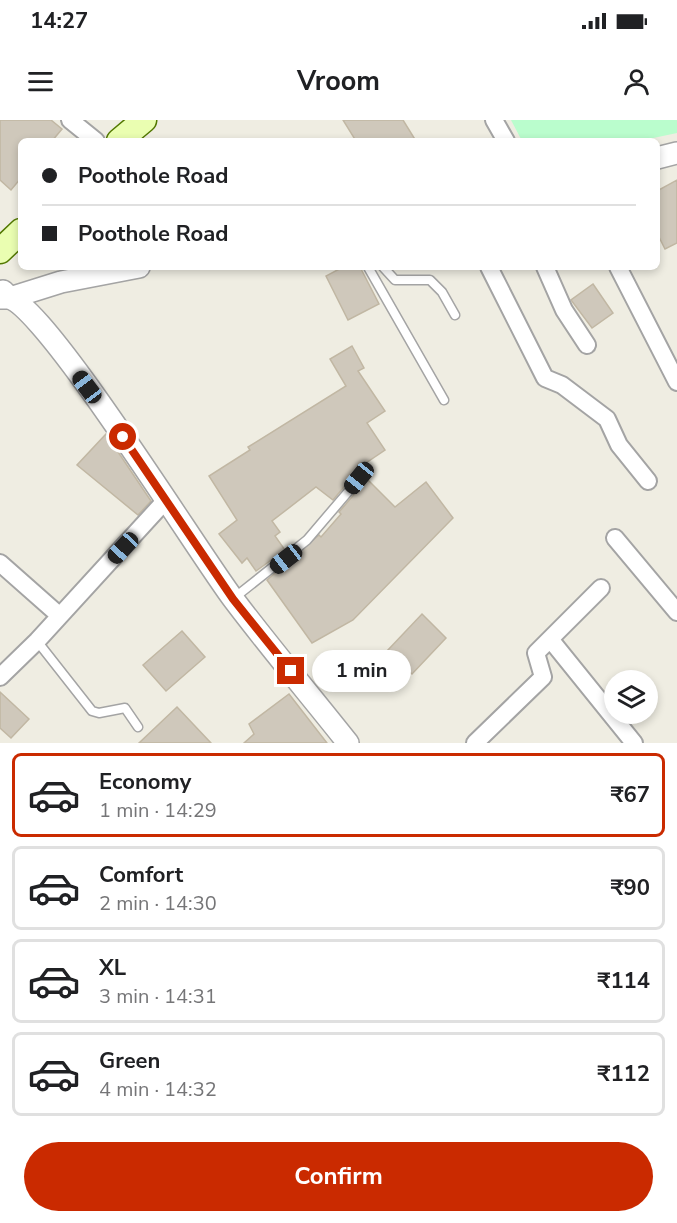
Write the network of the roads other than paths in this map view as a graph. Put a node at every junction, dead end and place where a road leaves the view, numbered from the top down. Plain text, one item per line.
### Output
1 (70, 120) edge
2 (144, 120) edge
3 (495, 120) edge
4 (92, 138) edge
5 (123, 138) edge
6 (504, 138) edge
7 (677, 153) edge
8 (660, 157) edge
9 (18, 234) edge
10 (0, 251) edge
11 (123, 270) edge
12 (370, 270) edge
13 (386, 270) edge
14 (491, 270) edge
15 (546, 270) edge
16 (620, 270) edge
17 (3, 295) edge
18 (455, 315) dead end
19 (587, 345) dead end
20 (677, 382) edge
21 (444, 400) dead end
22 (359, 478) dead end
23 (648, 481) dead end
24 (165, 501) junction
25 (615, 538) dead end
26 (0, 563) edge
27 (601, 588) dead end
28 (233, 599) junction
29 (677, 612) edge
30 (60, 616) junction
31 (550, 639) junction
32 (37, 641) junction
33 (0, 677) edge
34 (138, 727) dead end
35 (348, 743) edge
36 (475, 743) edge
37 (634, 743) edge

1 - 4 street
2 - 5 main road
3 - 6 street
7 - 8 street
9 - 10 main road
11 - 17 street
12 - 21 lane
13 - 18 lane
14 - 23 street
15 - 19 street
16 - 20 street
17 - 24 street
22 - 28 lane
24 - 28 street
24 - 30 street
25 - 29 street
26 - 30 street
27 - 31 street
28 - 35 street
30 - 32 street
31 - 36 street
31 - 37 street
32 - 33 street
32 - 34 lane

